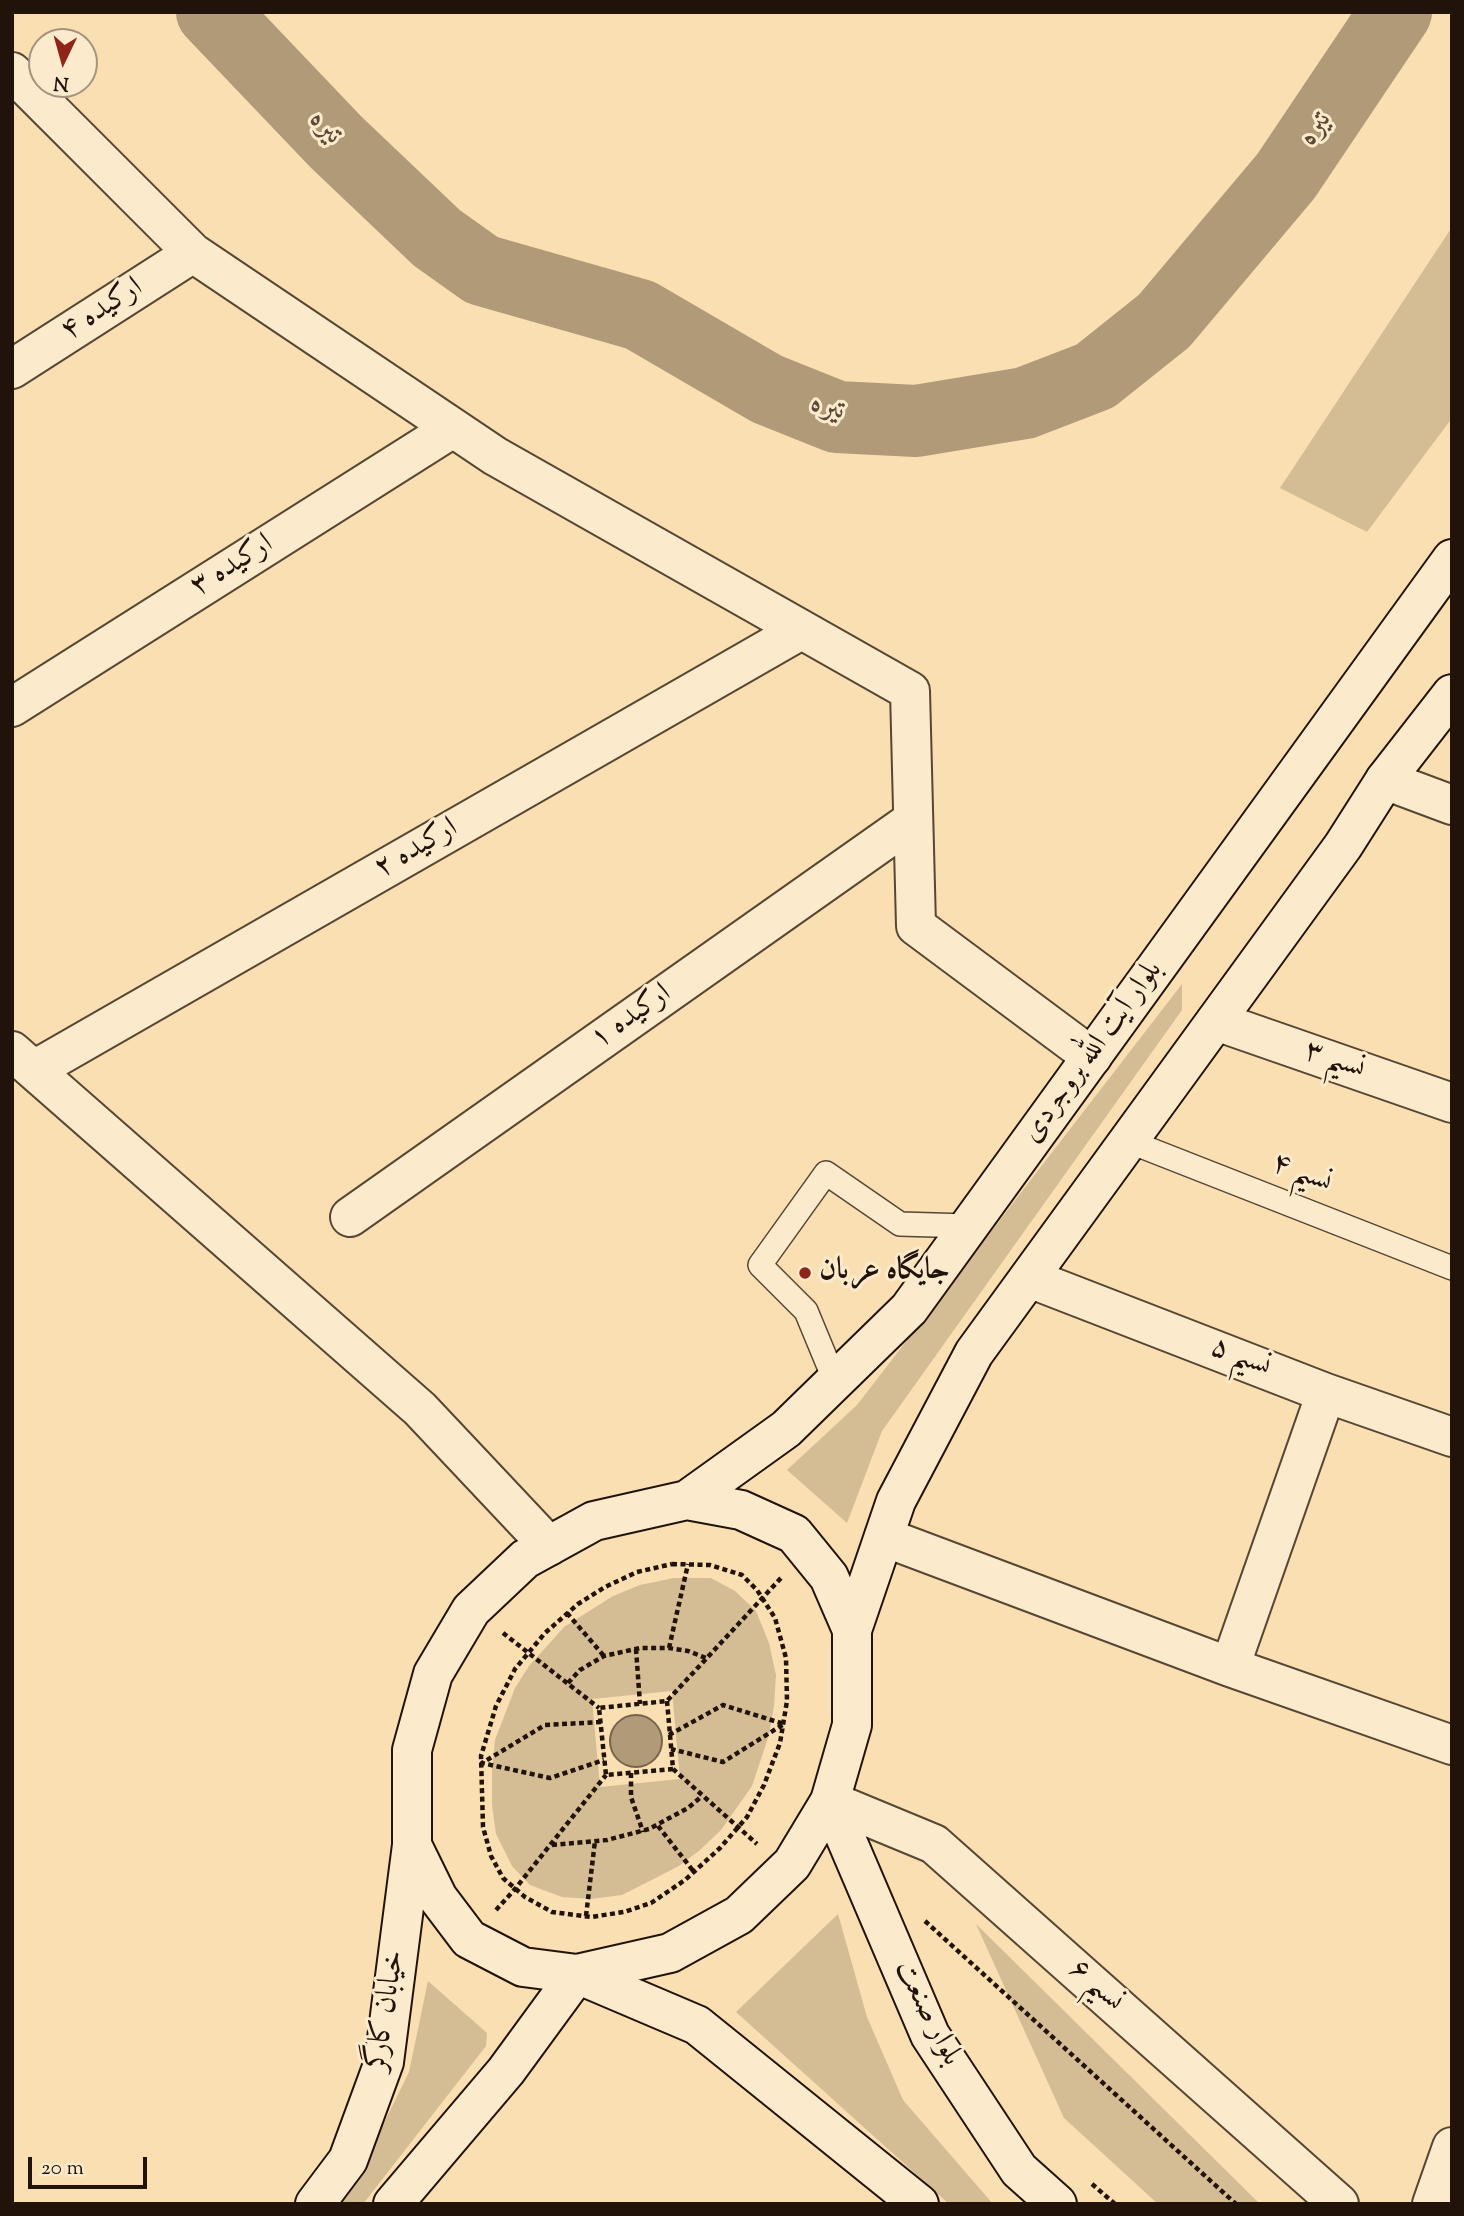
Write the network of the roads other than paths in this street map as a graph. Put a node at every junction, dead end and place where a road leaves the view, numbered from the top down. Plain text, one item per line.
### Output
1 (12, 72) edge
2 (193, 253) junction
3 (12, 369) edge
4 (453, 428) junction
5 (1452, 559) edge
6 (801, 629) junction
7 (1452, 694) edge
8 (12, 707) edge
9 (1385, 780) junction
10 (1452, 805) edge
11 (913, 820) junction
12 (1216, 1021) junction
13 (1092, 1057) junction
14 (23, 1061) edge
15 (1452, 1103) edge
16 (1128, 1142) junction
17 (350, 1217) dead end
18 (968, 1226) junction
19 (1452, 1268) edge
20 (1029, 1278) junction
21 (835, 1381) junction
22 (1326, 1393) junction
23 (1452, 1437) edge
24 (687, 1500) junction
25 (884, 1537) junction
26 (549, 1546) junction
27 (852, 1630) junction
28 (1230, 1667) junction
29 (1452, 1745) edge
30 (830, 1801) junction
31 (412, 1844) junction
32 (577, 1974) junction
33 (1452, 2147) edge
34 (315, 2204) edge
35 (393, 2204) edge
36 (919, 2204) edge
37 (1057, 2204) edge
38 (1339, 2204) edge
39 (1432, 2204) edge

1 - 2 street
2 - 3 street, ارکیده ۴
2 - 4 street
4 - 6 street
4 - 8 street, ارکیده ۳
5 - 13 street, بلوار آیت الله بروجردی
6 - 11 street
6 - 14 street, ارکیده ۲
7 - 9 street
9 - 10 street
9 - 12 street
11 - 13 street
11 - 17 street, ارکیده ۱
12 - 15 street, نسیم ۳
12 - 16 street
13 - 18 street, بلوار آیت الله بروجردی
14 - 26 street
16 - 19 lane, نسیم ۴
16 - 20 street
18 - 21 street, بلوار آیت الله بروجردی
18 - 21 lane
20 - 22 street, نسیم ۵
20 - 25 street
21 - 24 street, بلوار آیت الله بروجردی
22 - 23 street, نسیم ۵
22 - 28 street
24 - 26 street, خیابان کارگر
24 - 27 street
25 - 27 street
25 - 28 street
26 - 31 street, خیابان کارگر
27 - 30 street
28 - 29 street
30 - 32 street
30 - 37 street, بلوار صنعت
30 - 38 street, نسیم ۶
31 - 32 street
31 - 34 street, خیابان کارگر
32 - 35 street
32 - 36 street
33 - 39 street

